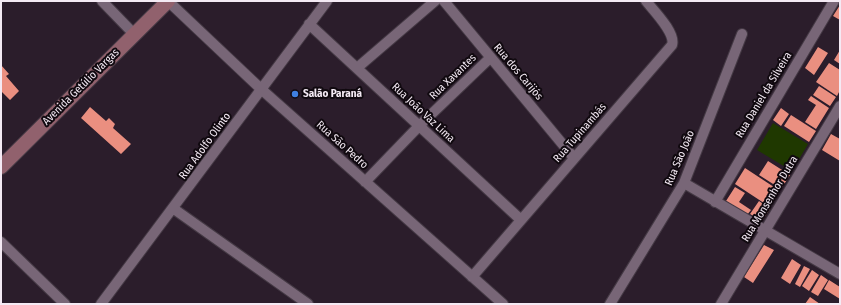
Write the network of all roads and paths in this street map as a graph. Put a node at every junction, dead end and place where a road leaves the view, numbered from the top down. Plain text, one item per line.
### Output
1 (102, 1) edge
2 (327, 1) edge
3 (435, 1) edge
4 (444, 1) edge
5 (646, 1) edge
6 (834, 1) edge
7 (170, 3) edge
8 (309, 24) junction
9 (134, 34) junction
10 (742, 34) dead end
11 (490, 58) junction
12 (357, 68) junction
13 (261, 89) junction
14 (840, 106) edge
15 (420, 126) junction
16 (574, 158) junction
17 (1, 167) edge
18 (365, 182) junction
19 (684, 183) junction
20 (715, 202) junction
21 (174, 209) junction
22 (521, 220) junction
23 (765, 231) junction
24 (1, 242) edge
25 (840, 274) edge
26 (472, 277) junction
27 (65, 304) edge
28 (101, 304) edge
29 (308, 304) edge
30 (503, 304) edge
31 (610, 304) edge
32 (721, 304) edge

1 - 9 street
2 - 8 street, Rua Adolfo Olinto
3 - 12 street
4 - 11 street, Rua dos Carijós
5 - 16 street, Rua Tupinambás
6 - 20 street, Rua Daniel da Silveira
7 - 9 main road, Avenida Getúlio Vargas
7 - 13 street, Rua São Pedro
8 - 12 street, Rua João Vaz Lima
8 - 13 street, Rua Adolfo Olinto
9 - 17 main road, Avenida Getúlio Vargas
10 - 19 street, Rua São João
11 - 15 street, Rua Xavantes
11 - 16 street, Rua dos Carijós
12 - 15 street, Rua João Vaz Lima
13 - 18 street, Rua São Pedro
13 - 21 street, Rua Adolfo Olinto
14 - 23 street, Rua Monsenhor Dutra
15 - 18 street, Rua Xavantes
15 - 22 street, Rua João Vaz Lima
16 - 22 street, Rua Tupinambás
18 - 26 street, Rua São Pedro
19 - 20 street
19 - 31 street, Rua São João
20 - 23 street
21 - 28 street, Rua Adolfo Olinto
21 - 29 street
22 - 26 street, Rua Tupinambás
23 - 25 street
23 - 32 street, Rua Monsenhor Dutra
24 - 27 street
26 - 30 street, Rua São Pedro

